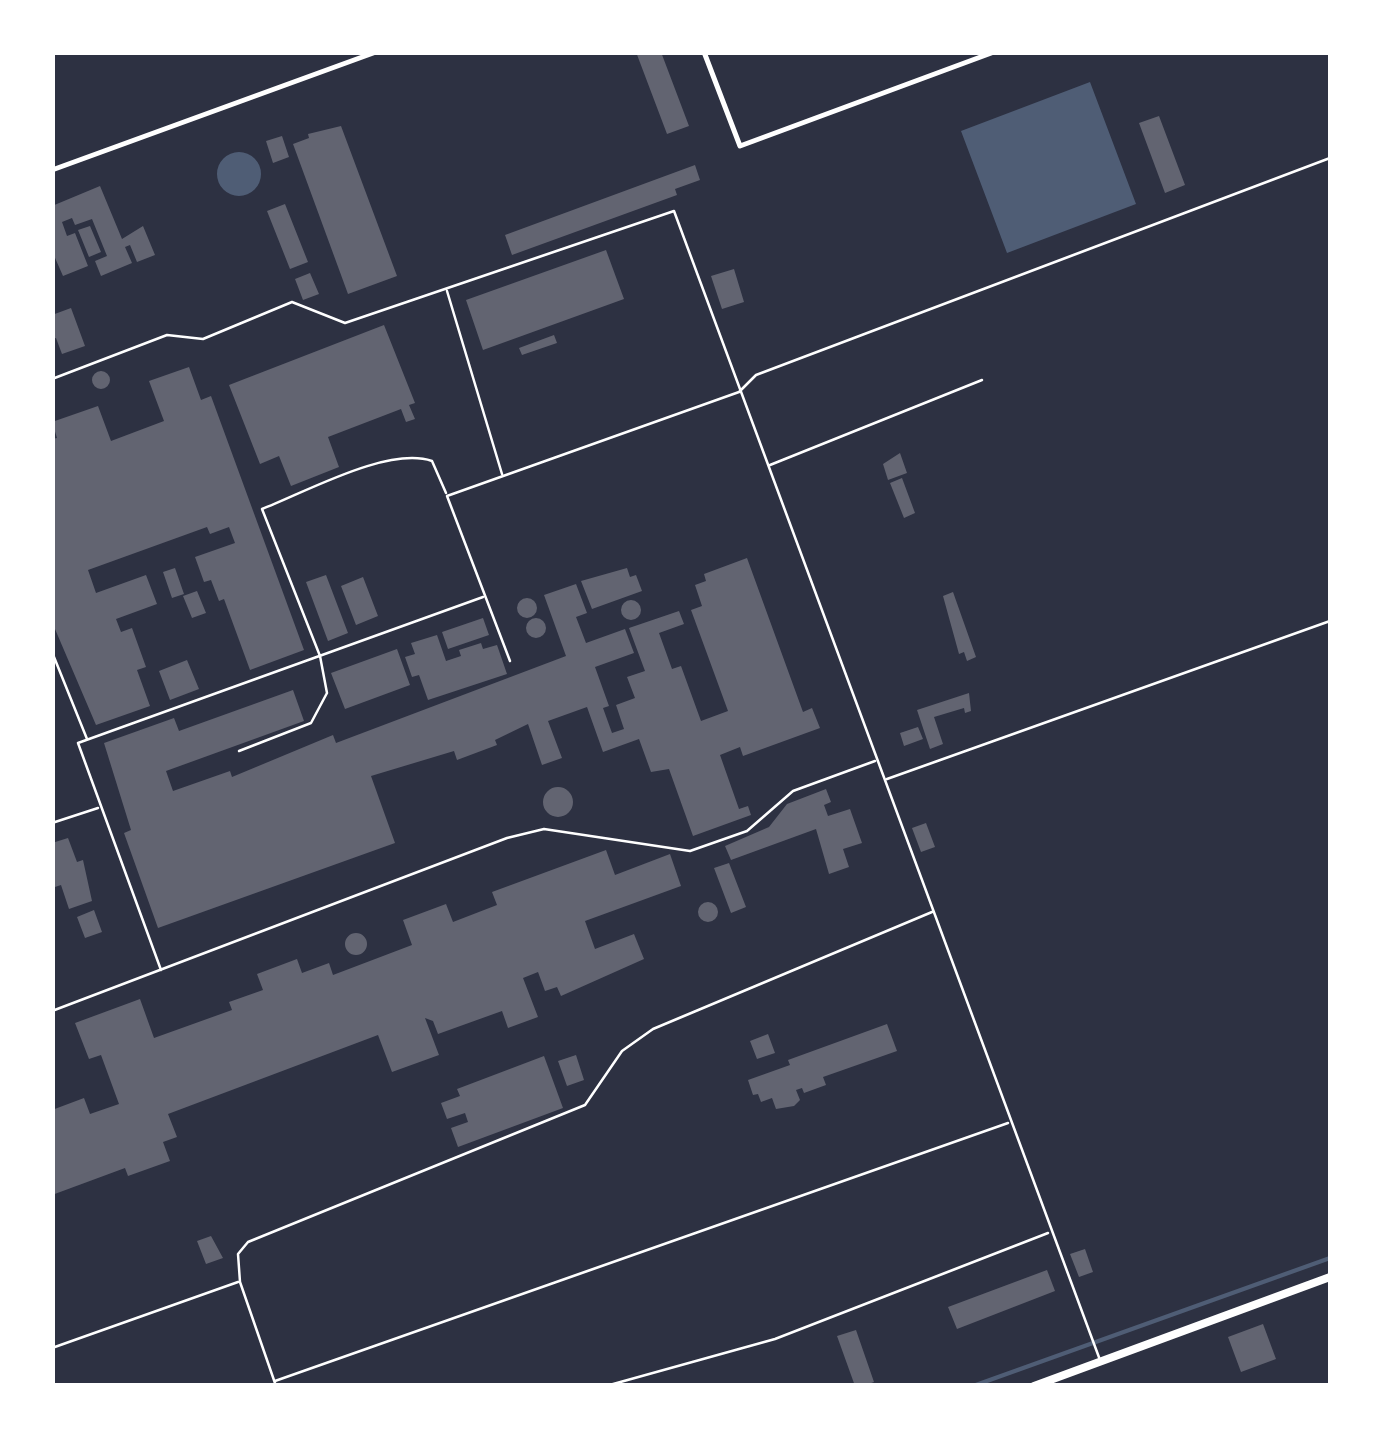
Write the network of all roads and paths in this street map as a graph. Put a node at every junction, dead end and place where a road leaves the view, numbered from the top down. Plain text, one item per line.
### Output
1 (376, 52) edge
2 (704, 52) edge
3 (994, 52) edge
4 (971, 56) edge
5 (1330, 158) edge
6 (52, 170) edge
7 (446, 289) junction
8 (52, 380) edge
9 (982, 380) dead end
10 (739, 392) junction
11 (769, 466) junction
12 (502, 474) junction
13 (447, 496) junction
14 (484, 597) junction
15 (1330, 621) edge
16 (52, 652) edge
17 (320, 656) junction
18 (510, 661) dead end
19 (87, 740) junction
20 (239, 751) dead end
21 (877, 761) junction
22 (885, 780) junction
23 (100, 807) junction
24 (52, 823) edge
25 (932, 912) junction
26 (161, 971) junction
27 (52, 1012) edge
28 (1009, 1122) junction
29 (1049, 1233) junction
30 (1330, 1277) edge
31 (240, 1282) junction
32 (52, 1348) edge
33 (1099, 1357) junction
34 (275, 1383) edge
35 (606, 1386) edge
36 (1034, 1386) edge

1 - 6 street
2 - 4 street
3 - 4 street
5 - 10 lane
7 - 8 lane
7 - 10 lane
7 - 12 lane
9 - 11 lane
10 - 11 lane
10 - 12 lane
11 - 21 lane
12 - 13 lane
13 - 14 lane
13 - 17 lane
14 - 17 lane
14 - 18 lane
15 - 22 lane
16 - 19 lane
17 - 19 lane
17 - 20 lane
19 - 23 lane
21 - 22 lane
21 - 26 lane
22 - 25 lane
23 - 24 lane
23 - 26 lane
25 - 28 lane
25 - 31 lane
26 - 27 lane
28 - 29 lane
28 - 34 lane
29 - 33 lane
29 - 35 lane
30 - 33 street
31 - 32 lane
31 - 34 lane
33 - 36 street

